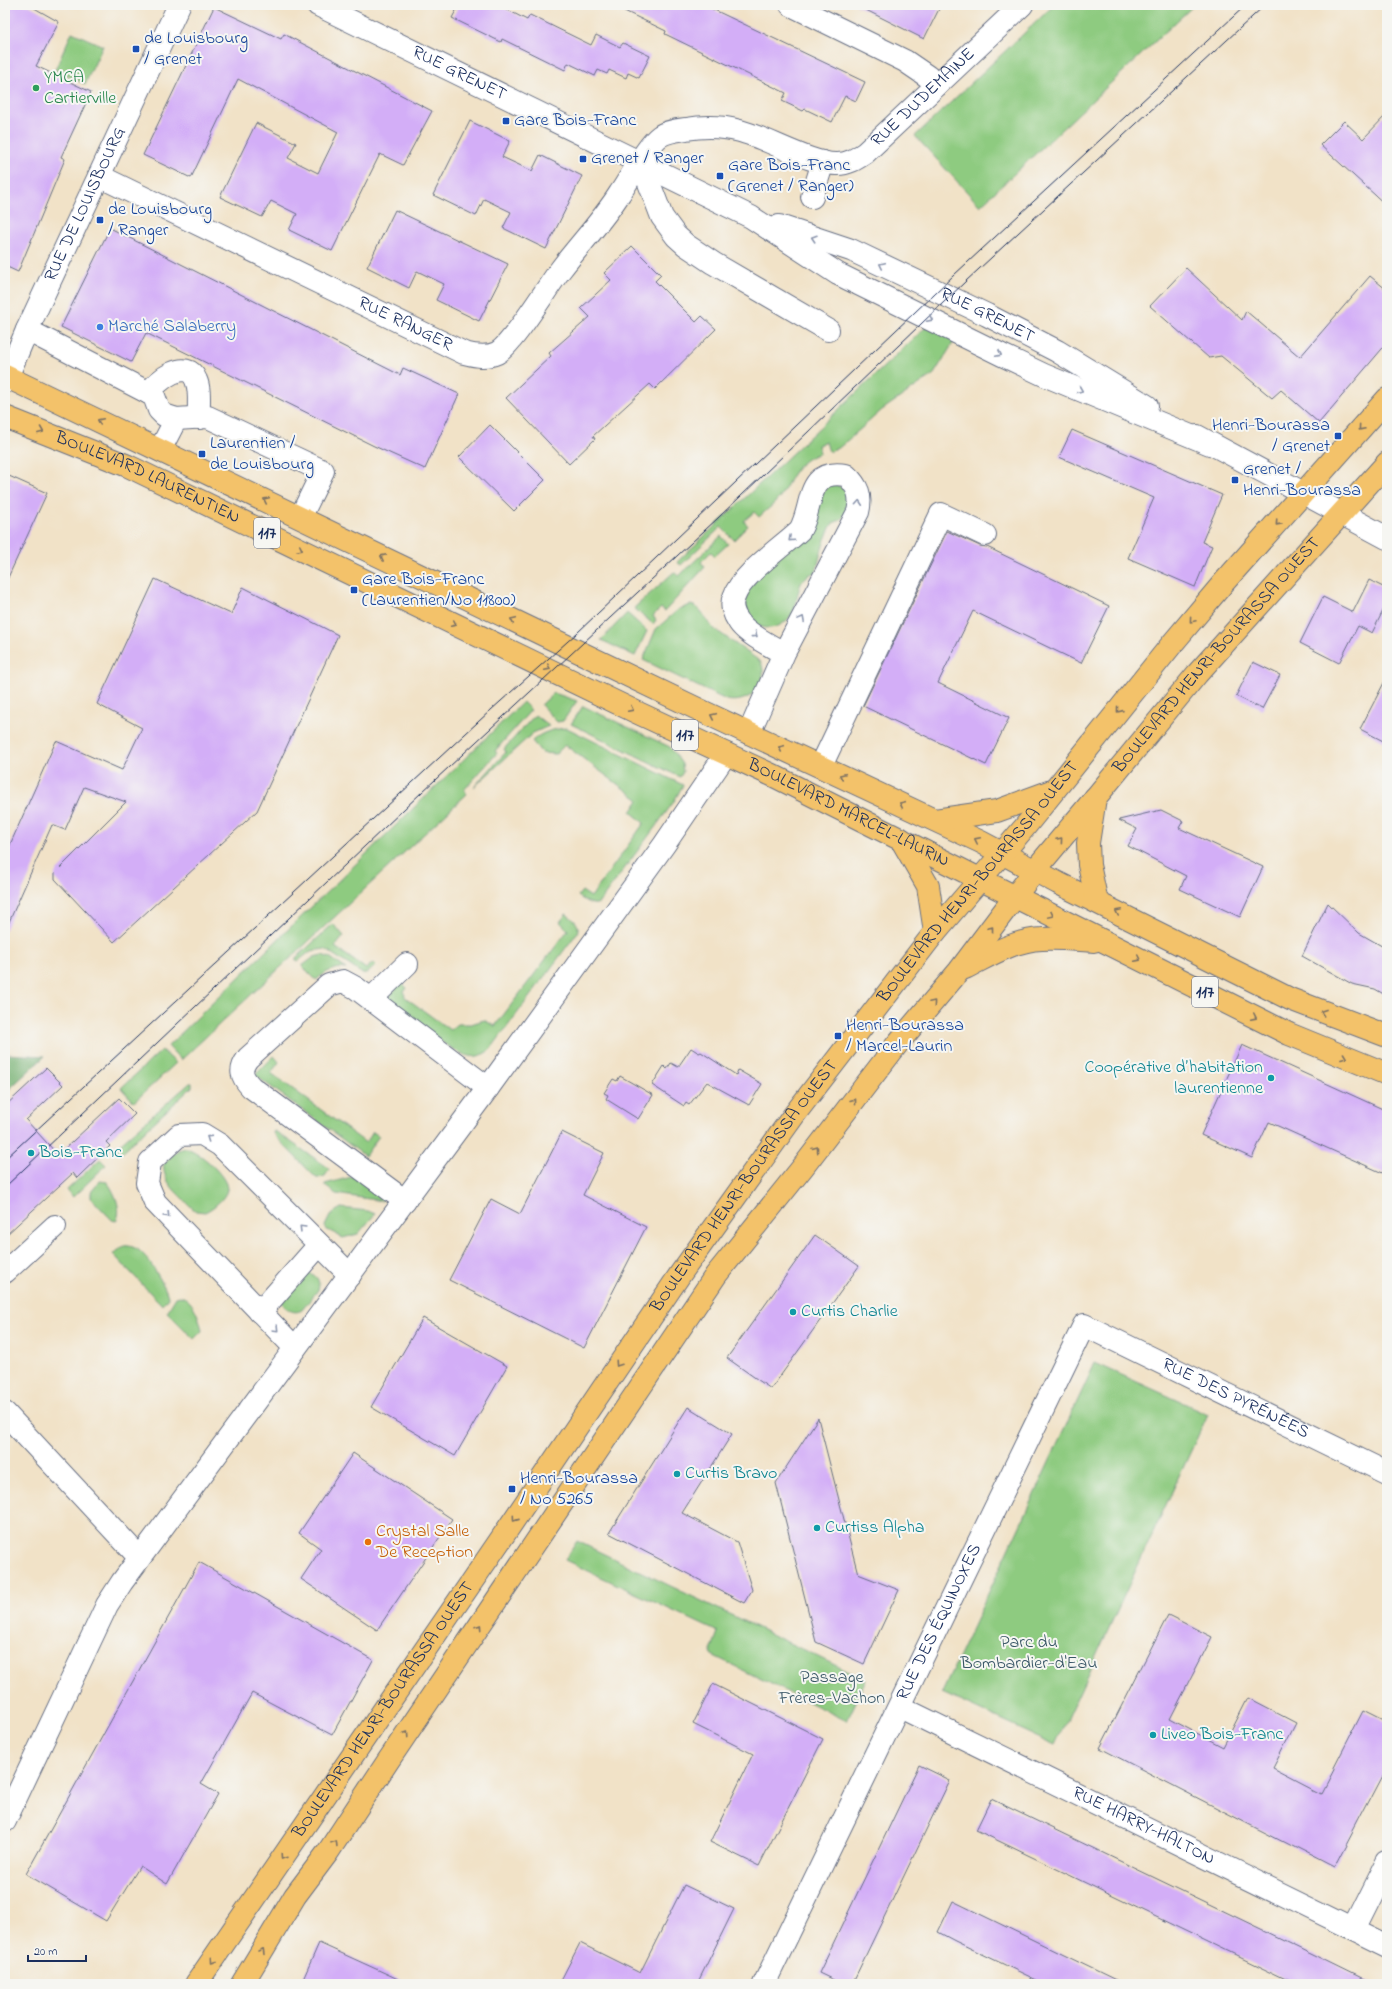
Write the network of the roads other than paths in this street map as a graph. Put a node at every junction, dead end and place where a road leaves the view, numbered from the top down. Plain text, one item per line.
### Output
1 (179, 5) edge
2 (318, 5) edge
3 (791, 5) edge
4 (1022, 5) edge
5 (937, 85) junction
6 (640, 162) junction
7 (823, 162) junction
8 (99, 176) junction
9 (812, 197) dead end
10 (751, 217) junction
11 (27, 330) junction
12 (828, 330) dead end
13 (6, 378) edge
14 (149, 393) junction
15 (1387, 399) edge
16 (5, 417) edge
17 (199, 418) junction
18 (176, 419) junction
19 (1210, 444) junction
20 (160, 450) junction
21 (1387, 463) edge
22 (1303, 493) junction
23 (1340, 513) junction
24 (301, 516) junction
25 (985, 535) dead end
26 (1387, 538) edge
27 (784, 653) junction
28 (587, 656) joint
29 (569, 679) joint
30 (749, 733) junction
31 (726, 754) junction
32 (821, 766) junction
33 (1054, 790) junction
34 (1096, 797) junction
35 (935, 820) junction
36 (901, 839) junction
37 (1002, 853) junction
38 (1035, 870) junction
39 (980, 878) junction
40 (1016, 897) junction
41 (1097, 902) junction
42 (935, 932) junction
43 (1103, 942) junction
44 (407, 964) dead end
45 (959, 971) junction
46 (370, 999) junction
47 (1387, 1036) edge
48 (1387, 1074) edge
49 (488, 1088) junction
50 (405, 1201) junction
51 (55, 1226) dead end
52 (319, 1245) junction
53 (5, 1272) edge
54 (350, 1275) junction
55 (260, 1312) junction
56 (1084, 1325) joint
57 (295, 1348) junction
58 (5, 1413) edge
59 (1387, 1474) edge
60 (139, 1557) junction
61 (900, 1707) junction
62 (5, 1821) edge
63 (1387, 1861) edge
64 (1352, 1929) junction
65 (1387, 1946) edge
66 (196, 1984) edge
67 (242, 1984) edge
68 (764, 1984) edge

1 - 8 street, RUE DE LOUISBOURG
2 - 6 street, RUE GRENET
3 - 5 street
4 - 5 street, RUE DUDEMAINE
5 - 7 street, RUE DUDEMAINE
6 - 7 street, RUE DUDEMAINE
6 - 8 street, RUE RANGER
6 - 10 street, RUE GRENET
6 - 12 street
7 - 9 street
8 - 11 street, RUE DE LOUISBOURG
10 -> 19 street, RUE GRENET
19 -> 10 street, RUE GRENET
11 - 13 street, RUE DE LOUISBOURG
11 - 14 street
20 -> 13 main road, BOULEVARD LAURENTIEN / 117
14 - 17 street
14 - 18 street
15 -> 22 main road, BOULEVARD HENRI-BOURASSA OUEST
16 -> 29 main road, BOULEVARD LAURENTIEN / 117
17 - 18 street
17 - 24 street
18 - 20 street
19 - 22 street, RUE GRENET
24 -> 20 main road, BOULEVARD LAURENTIEN / 117
21 - 23 main road, BOULEVARD HENRI-BOURASSA OUEST
22 - 23 street, RUE GRENET
22 -> 33 main road, BOULEVARD HENRI-BOURASSA OUEST
23 - 26 street, RUE GRENET
23 - 34 main road, BOULEVARD HENRI-BOURASSA OUEST
28 -> 24 main road, BOULEVARD LAURENTIEN / 117
25 - 32 street
27 -> 27 street
27 - 30 street
30 -> 28 main road, BOULEVARD MARCEL-LAURIN / 117
29 -> 31 main road, BOULEVARD MARCEL-LAURIN / 117
32 -> 30 main road, BOULEVARD MARCEL-LAURIN / 117
31 - 36 main road, BOULEVARD MARCEL-LAURIN / 117
31 - 49 street
35 -> 32 main road, BOULEVARD MARCEL-LAURIN / 117
33 - 35 main road
33 - 37 main road, BOULEVARD HENRI-BOURASSA OUEST
38 -> 34 main road, BOULEVARD HENRI-BOURASSA OUEST
34 - 41 main road
37 -> 35 main road, BOULEVARD MARCEL-LAURIN / 117
36 - 39 main road, BOULEVARD MARCEL-LAURIN / 117
36 - 42 main road
37 - 38 main road, BOULEVARD MARCEL-LAURIN / 117
37 - 39 main road, BOULEVARD HENRI-BOURASSA OUEST
38 - 40 main road, BOULEVARD HENRI-BOURASSA OUEST
38 - 41 main road, BOULEVARD MARCEL-LAURIN / 117
39 - 40 main road, BOULEVARD MARCEL-LAURIN / 117
39 - 42 main road, BOULEVARD HENRI-BOURASSA OUEST
40 -> 43 main road, BOULEVARD MARCEL-LAURIN / 117
45 -> 40 main road, BOULEVARD HENRI-BOURASSA OUEST
47 -> 41 main road, BOULEVARD MARCEL-LAURIN / 117
42 -> 66 main road, BOULEVARD HENRI-BOURASSA OUEST
43 - 45 main road
43 -> 48 main road, BOULEVARD MARCEL-LAURIN / 117
44 - 46 street
67 -> 45 main road, BOULEVARD HENRI-BOURASSA OUEST
46 - 49 street
46 - 50 street
49 - 50 street
50 - 54 street
51 - 53 street
52 - 54 street
52 - 55 street
52 -> 55 street
54 - 57 street
55 -> 57 street
56 - 59 street, RUE DES PYRÉNÉES
56 - 61 street, RUE DES ÉQUINOXES
57 - 60 street
58 - 60 street
60 - 62 street
61 - 64 street, RUE HARRY-HALTON
61 - 68 street, RUE DES ÉQUINOXES
63 - 64 street
64 - 65 street, RUE HARRY-HALTON

